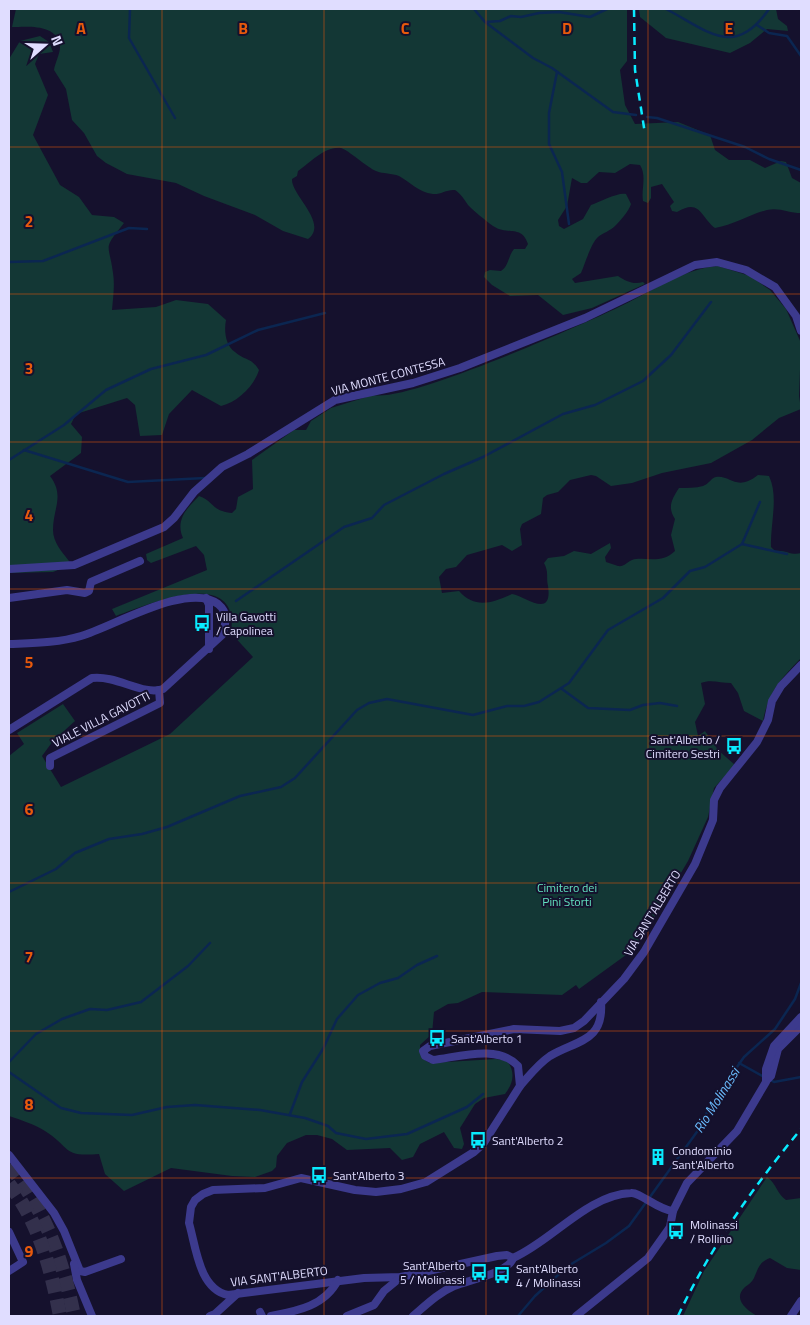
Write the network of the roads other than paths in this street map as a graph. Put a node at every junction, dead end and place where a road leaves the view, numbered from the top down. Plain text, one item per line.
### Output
1 (801, 331) edge
2 (140, 561) dead end
3 (9, 569) edge
4 (9, 598) edge
5 (206, 598) junction
6 (9, 644) edge
7 (209, 649) junction
8 (801, 665) edge
9 (159, 690) junction
10 (9, 730) edge
11 (50, 766) dead end
12 (601, 1002) junction
13 (801, 1017) edge
14 (801, 1026) edge
15 (766, 1082) junction
16 (520, 1086) junction
17 (9, 1156) edge
18 (670, 1211) junction
19 (9, 1232) edge
20 (513, 1258) junction
21 (121, 1259) dead end
22 (75, 1262) junction
23 (9, 1271) edge
24 (401, 1277) junction
25 (338, 1280) junction
26 (238, 1293) junction
27 (801, 1301) edge
28 (92, 1316) edge
29 (210, 1316) edge
30 (271, 1316) edge
31 (346, 1316) edge
32 (413, 1316) edge
33 (576, 1316) edge
34 (791, 1316) edge

1 - 3 street, VIA MONTE CONTESSA
2 - 4 street
5 - 6 street
5 - 7 street
5 - 7 street, VIALE VILLA GAVOTTI
7 - 9 street, VIALE VILLA GAVOTTI
8 - 12 street, VIA SANT'ALBERTO
9 - 10 street, VIALE VILLA GAVOTTI
9 - 11 street, VIALE VILLA GAVOTTI
12 - 16 street
12 - 16 street, VIA SANT'ALBERTO
13 - 15 street
14 - 15 street
15 - 18 street
16 - 26 street, VIA SANT'ALBERTO
17 - 22 street
18 - 20 street
18 - 33 street
19 - 23 street
20 - 24 street, VIA SANT'ALBERTO
20 - 32 street
21 - 22 street
22 - 28 street
24 - 25 street, VIA SANT'ALBERTO
24 - 31 street
25 - 26 street, VIA SANT'ALBERTO
25 - 30 street
26 - 29 street
27 - 34 street

